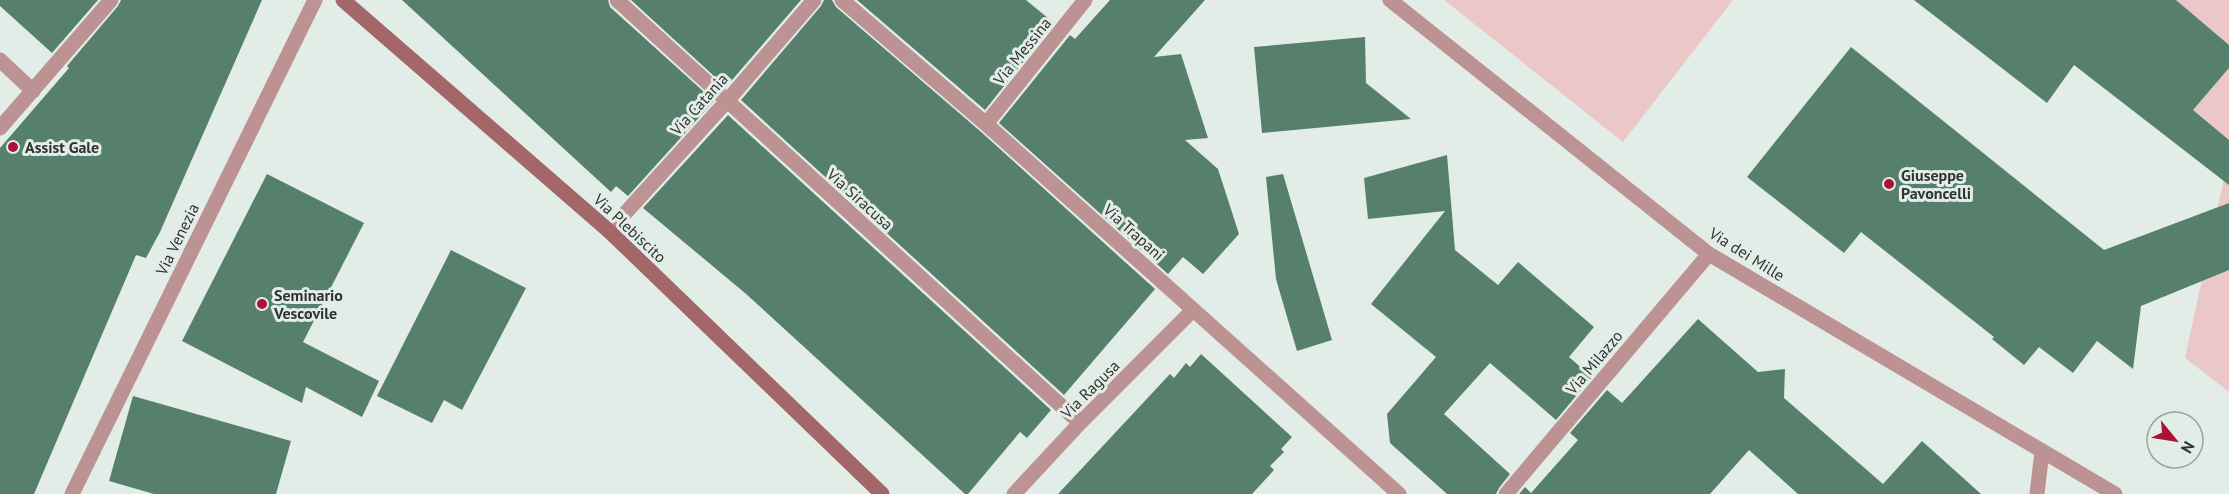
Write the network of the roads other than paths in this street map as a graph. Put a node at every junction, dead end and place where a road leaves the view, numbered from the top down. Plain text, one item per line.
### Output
1 (111, 0) edge
2 (315, 0) edge
3 (343, 0) edge
4 (617, 0) edge
5 (814, 0) edge
6 (842, 0) edge
7 (1085, 0) edge
8 (1390, 0) edge
9 (0, 60) edge
10 (33, 90) junction
11 (727, 101) junction
12 (986, 124) junction
13 (0, 128) edge
14 (609, 231) junction
15 (1709, 254) junction
16 (1193, 310) junction
17 (1080, 423) junction
18 (2042, 452) junction
19 (72, 494) edge
20 (882, 494) edge
21 (1014, 494) edge
22 (1399, 494) edge
23 (1506, 494) edge
24 (2037, 494) edge
25 (2115, 494) edge

1 - 10 street
2 - 19 street, Via Venezia
3 - 14 street, Via Plebiscito
4 - 11 street, Via Siracusa
5 - 11 street, Via Catania
6 - 12 street, Via Trapani
7 - 12 street, Via Messina
8 - 15 street, Via dei Mille
9 - 10 street
10 - 13 street
11 - 14 street, Via Catania
11 - 17 street, Via Siracusa
12 - 16 street, Via Trapani
14 - 20 street, Via Plebiscito
15 - 18 street, Via dei Mille
15 - 23 street, Via Milazzo
16 - 17 street, Via Ragusa
16 - 22 street, Via Trapani
17 - 21 street, Via Ragusa
18 - 24 street
18 - 25 street, Via dei Mille

